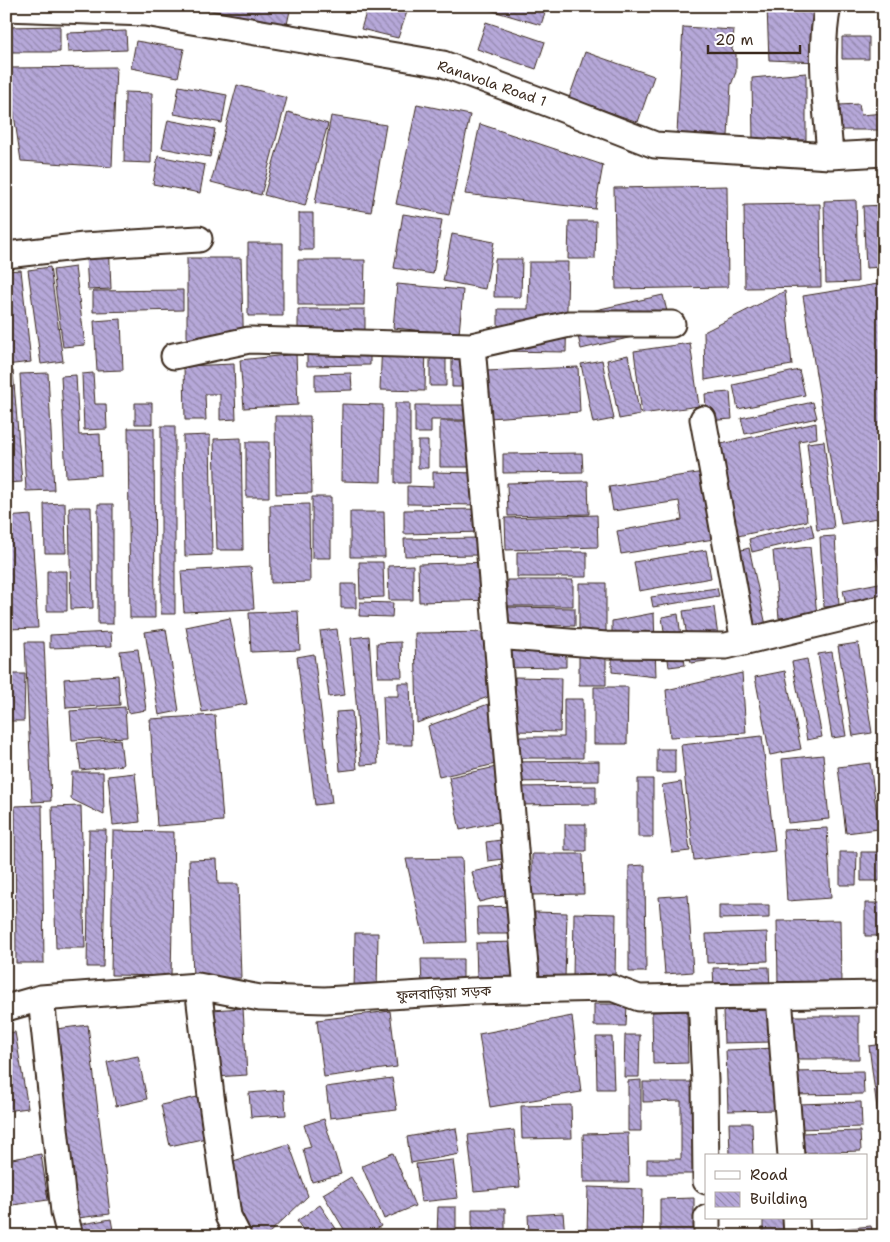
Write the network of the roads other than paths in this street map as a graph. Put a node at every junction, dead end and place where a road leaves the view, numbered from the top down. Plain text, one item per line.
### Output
1 (828, 6) edge
2 (6, 8) edge
3 (884, 153) edge
4 (830, 156) junction
5 (199, 239) dead end
6 (6, 255) edge
7 (672, 324) dead end
8 (472, 346) junction
9 (174, 356) dead end
10 (703, 419) dead end
11 (884, 608) edge
12 (496, 636) junction
13 (744, 642) junction
14 (198, 986) junction
15 (527, 990) junction
16 (884, 994) edge
17 (779, 996) junction
18 (701, 997) junction
19 (42, 998) junction
20 (6, 1008) edge
21 (706, 1154) edge
22 (791, 1154) edge
23 (707, 1220) edge
24 (796, 1220) edge
25 (70, 1236) edge
26 (238, 1236) edge
27 (707, 1236) edge
28 (797, 1236) edge

1 - 4 street
2 - 4 street, Ranavola Road 1
3 - 4 street, Ranavola Road 1
5 - 6 street
7 - 8 street
8 - 9 street
8 - 12 street
10 - 13 street
11 - 13 street
12 - 13 street
12 - 15 street
14 - 15 street, ফুলবাড়িয়া সড়ক
14 - 19 street, ফুলবাড়িয়া সড়ক
14 - 26 street
15 - 18 street, ফুলবাড়িয়া সড়ক
16 - 17 street, ফুলবাড়িয়া সড়ক
17 - 18 street, ফুলবাড়িয়া সড়ক
17 - 22 street
18 - 21 street
19 - 20 street, ফুলবাড়িয়া সড়ক
19 - 25 street
23 - 27 street
24 - 28 street

